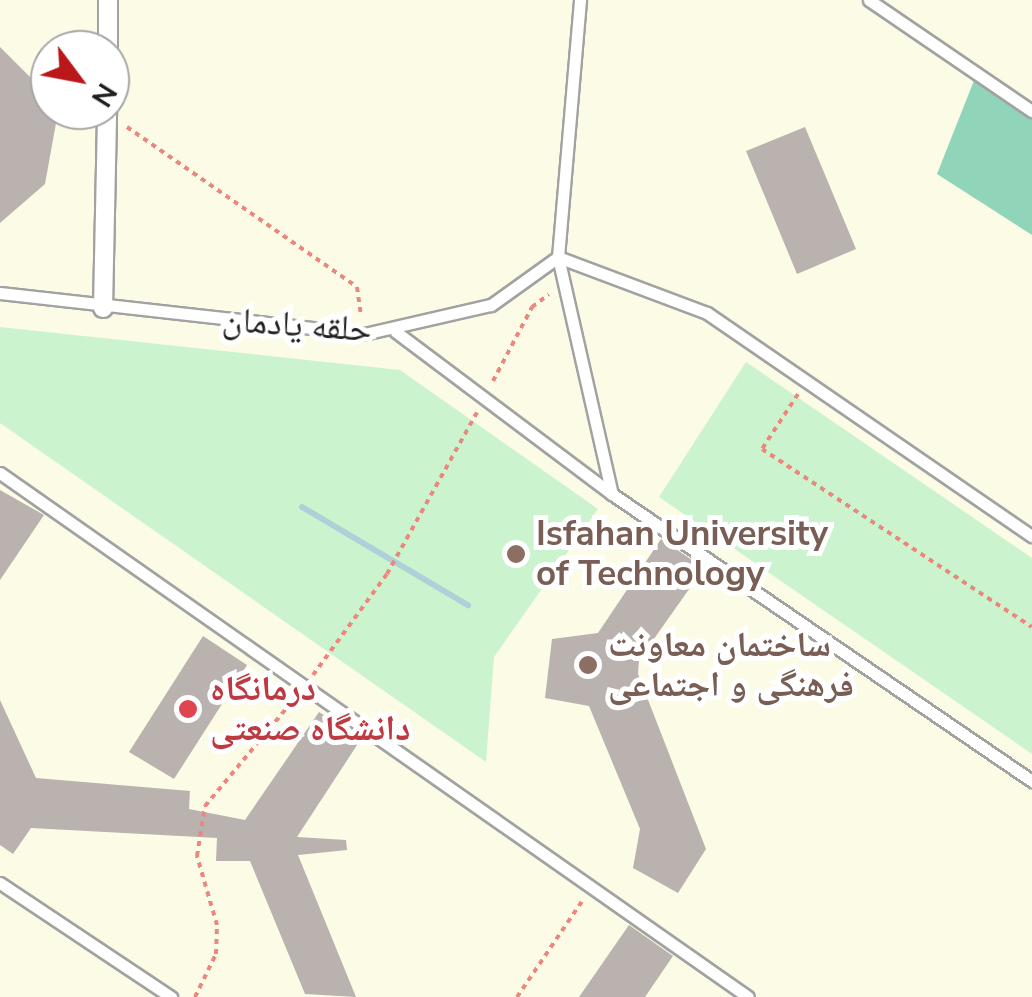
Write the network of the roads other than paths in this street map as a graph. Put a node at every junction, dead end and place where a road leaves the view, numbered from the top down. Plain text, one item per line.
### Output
1 (108, 0) edge
2 (580, 0) edge
3 (869, 0) edge
4 (108, 30) edge
5 (1032, 110) edge
6 (107, 130) edge
7 (558, 257) junction
8 (0, 294) edge
9 (103, 308) junction
10 (396, 332) junction
11 (0, 473) edge
12 (612, 494) junction
13 (1032, 536) edge
14 (1032, 781) edge
15 (0, 883) edge
16 (171, 997) edge
17 (748, 997) edge

1 - 4 street
2 - 7 lane
3 - 5 lane
6 - 9 street
7 - 10 lane, حلقه یادمان
7 - 12 lane
7 - 13 lane
8 - 9 lane, حلقه یادمان
9 - 10 lane, حلقه یادمان
10 - 12 lane
11 - 17 lane
12 - 14 lane
15 - 16 lane

